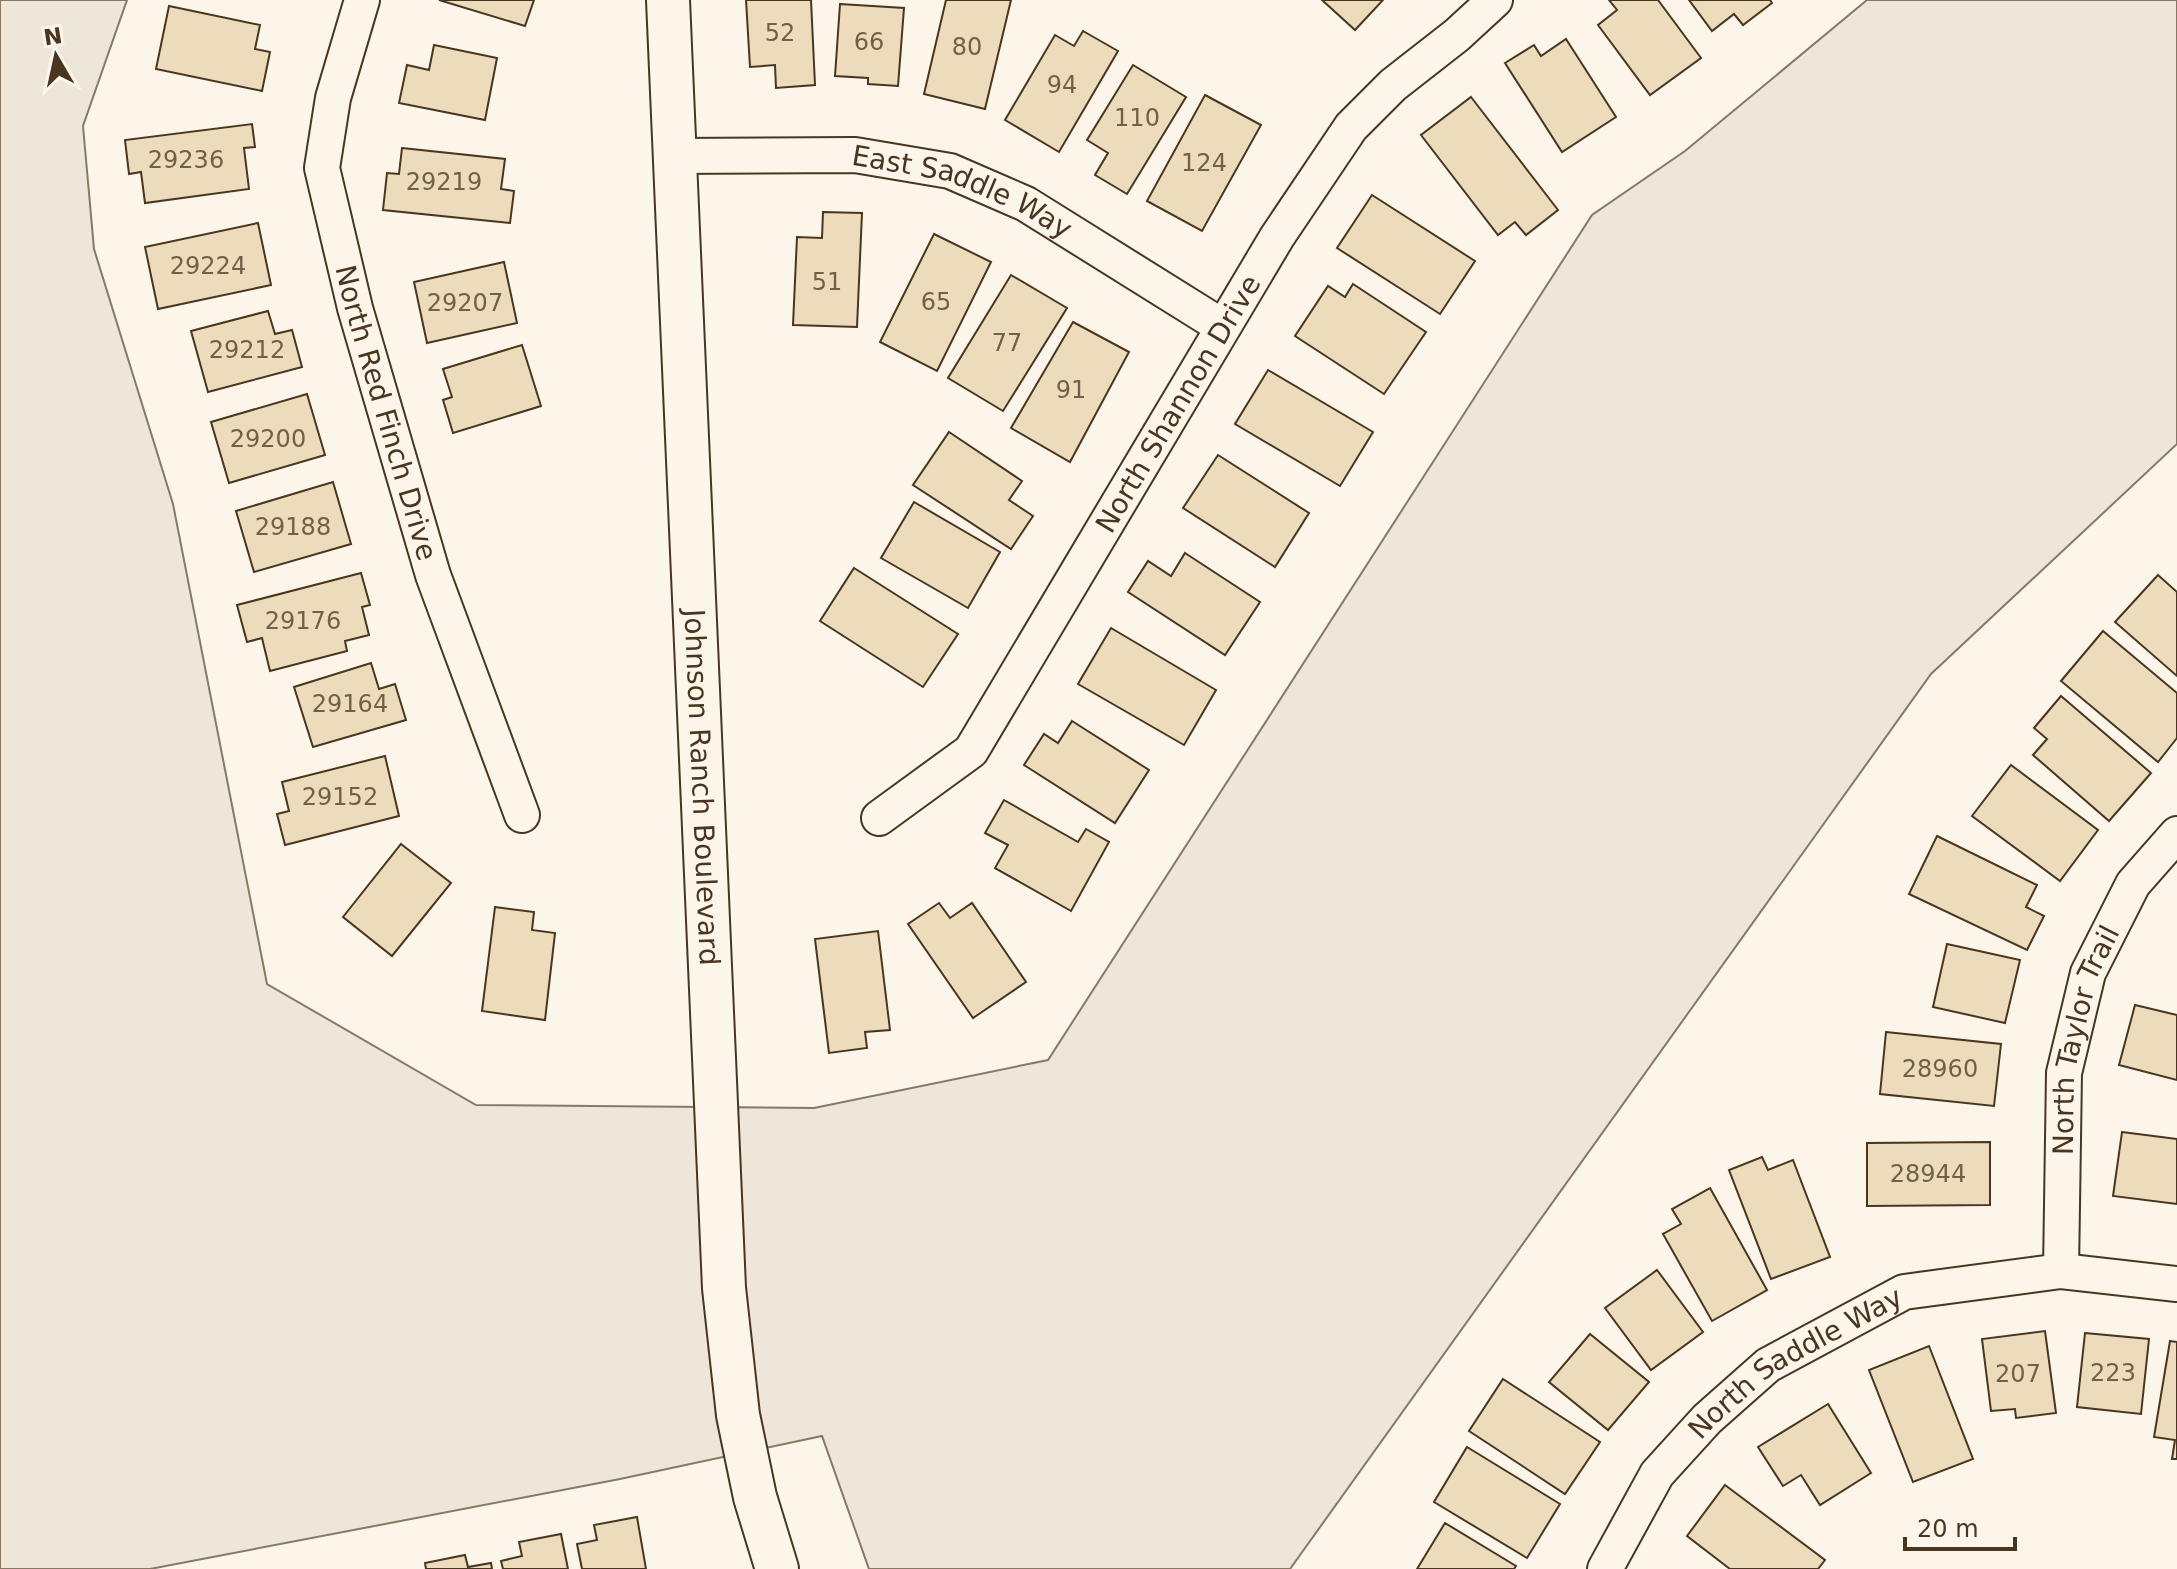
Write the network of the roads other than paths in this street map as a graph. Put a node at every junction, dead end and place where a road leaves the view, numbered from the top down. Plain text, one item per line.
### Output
1 (362, 0) edge
2 (668, 0) edge
3 (1495, 0) edge
4 (673, 156) junction
5 (1223, 327) junction
6 (522, 815) dead end
7 (879, 818) dead end
8 (2177, 834) edge
9 (2061, 1271) junction
10 (2177, 1284) edge
11 (777, 1569) edge
12 (1605, 1569) edge

1 - 6 street, North Red Finch Drive
2 - 4 street, Johnson Ranch Boulevard
3 - 5 street, North Shannon Drive
4 - 5 street, East Saddle Way
4 - 11 street, Johnson Ranch Boulevard
5 - 7 street, North Shannon Drive
8 - 9 street, North Taylor Trail
9 - 10 street
9 - 12 street, North Saddle Way

